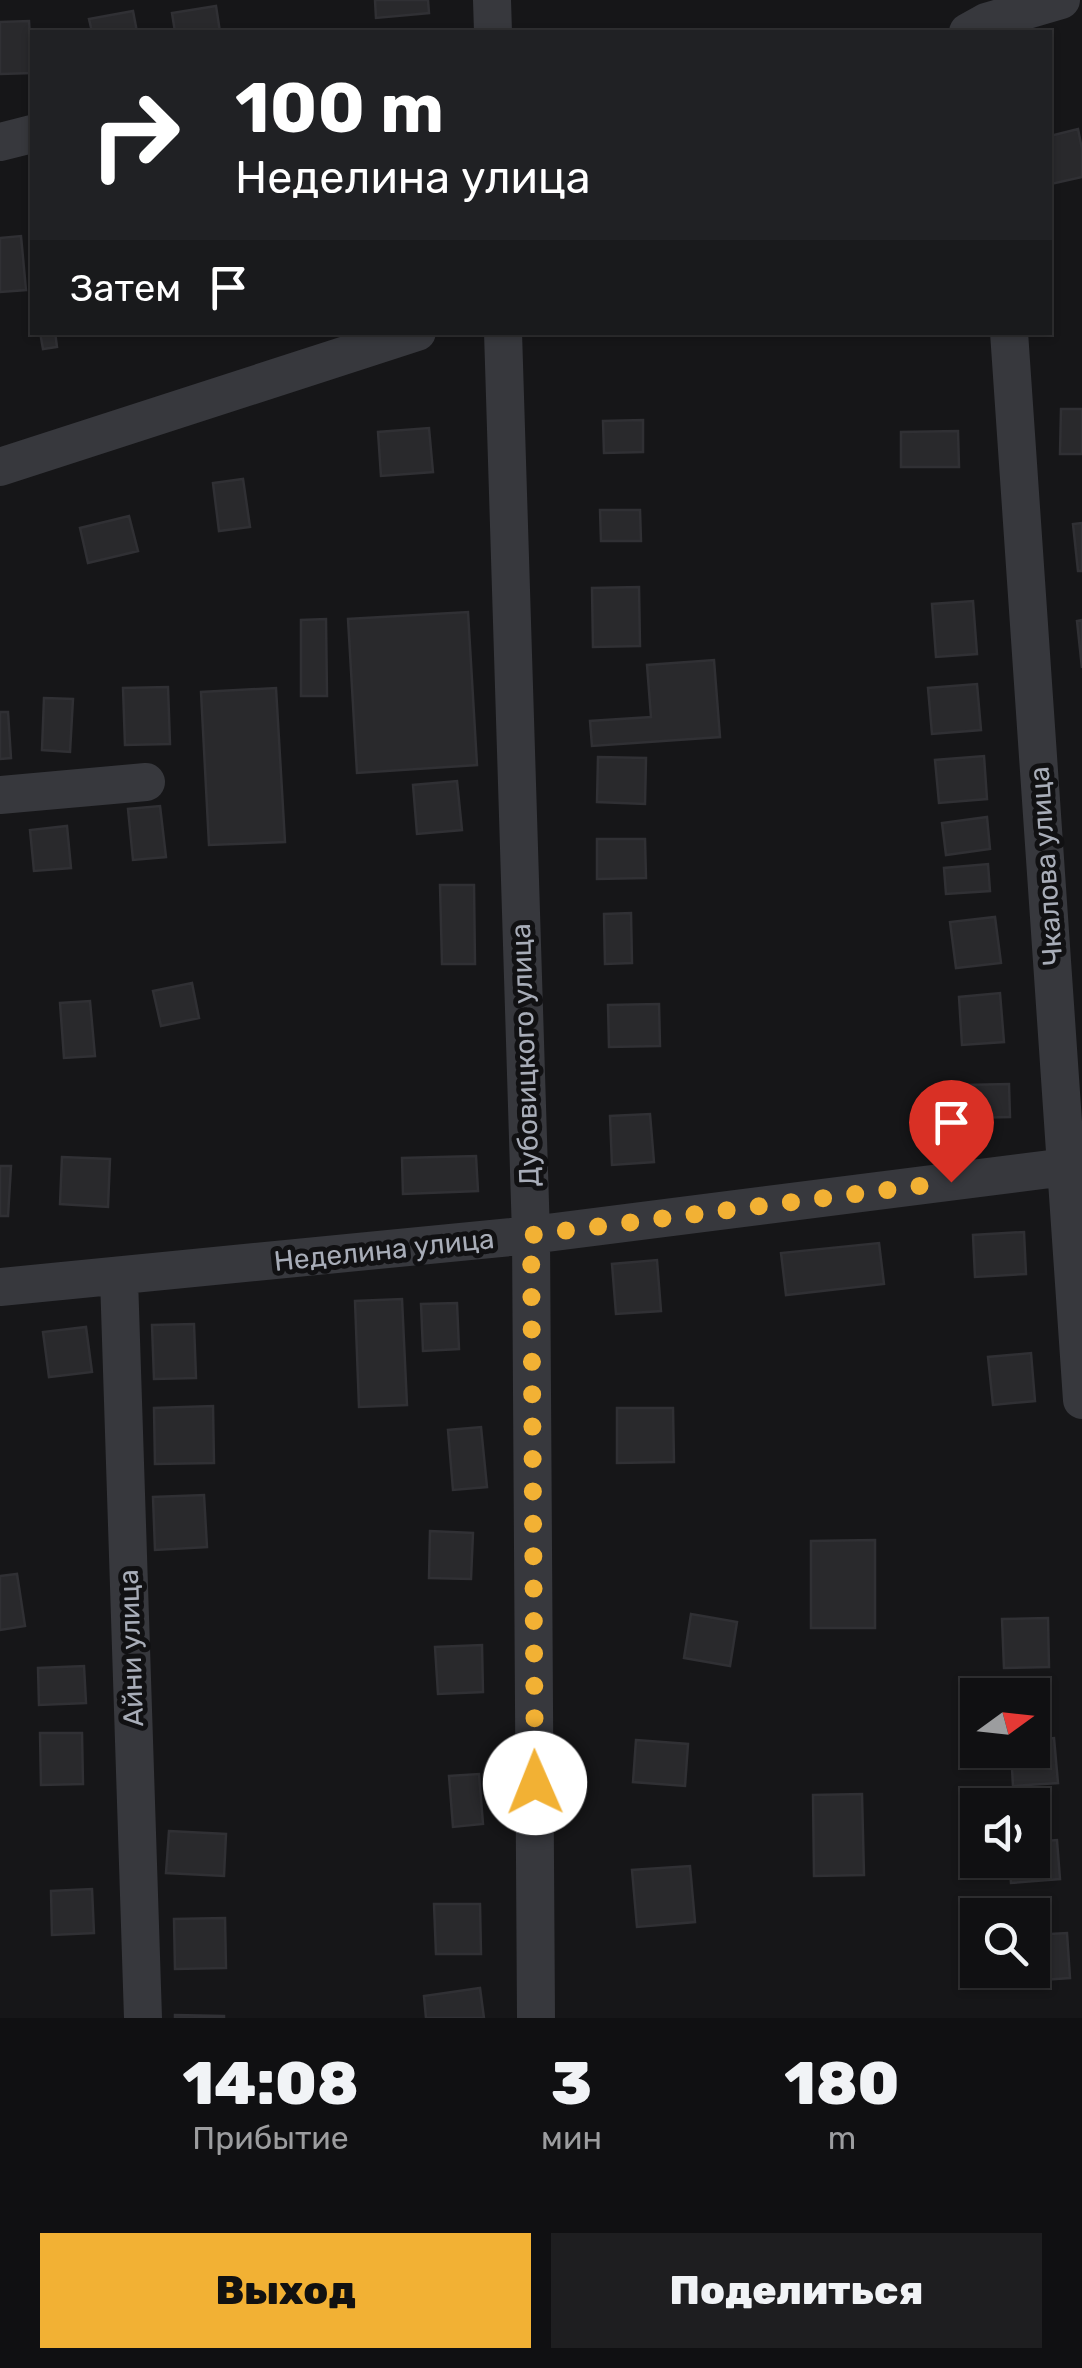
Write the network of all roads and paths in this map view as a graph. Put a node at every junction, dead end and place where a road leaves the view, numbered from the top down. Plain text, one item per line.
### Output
1 (492, 0) edge
2 (1061, 0) edge
3 (982, 22) edge
4 (493, 30) edge
5 (30, 134) edge
6 (0, 142) edge
7 (408, 335) edge
8 (503, 335) edge
9 (1009, 335) edge
10 (0, 467) edge
11 (146, 782) dead end
12 (0, 796) edge
13 (1071, 1054) edge
14 (1066, 1167) junction
15 (531, 1235) junction
16 (119, 1278) junction
17 (0, 1288) edge
18 (1082, 1400) edge
19 (143, 2018) edge
20 (536, 2018) edge

1 - 4 street
2 - 3 street
5 - 6 street
7 - 10 street
8 - 15 street, Дубовицкого улица
9 - 13 street, Чкалова улица
11 - 12 street
13 - 14 street, Чкалова улица
14 - 15 street, Неделина улица
14 - 18 street, Чкалова улица
15 - 16 street, Неделина улица
15 - 20 street, Дубовицкого улица
16 - 17 street, Неделина улица
16 - 19 street, Айни улица

